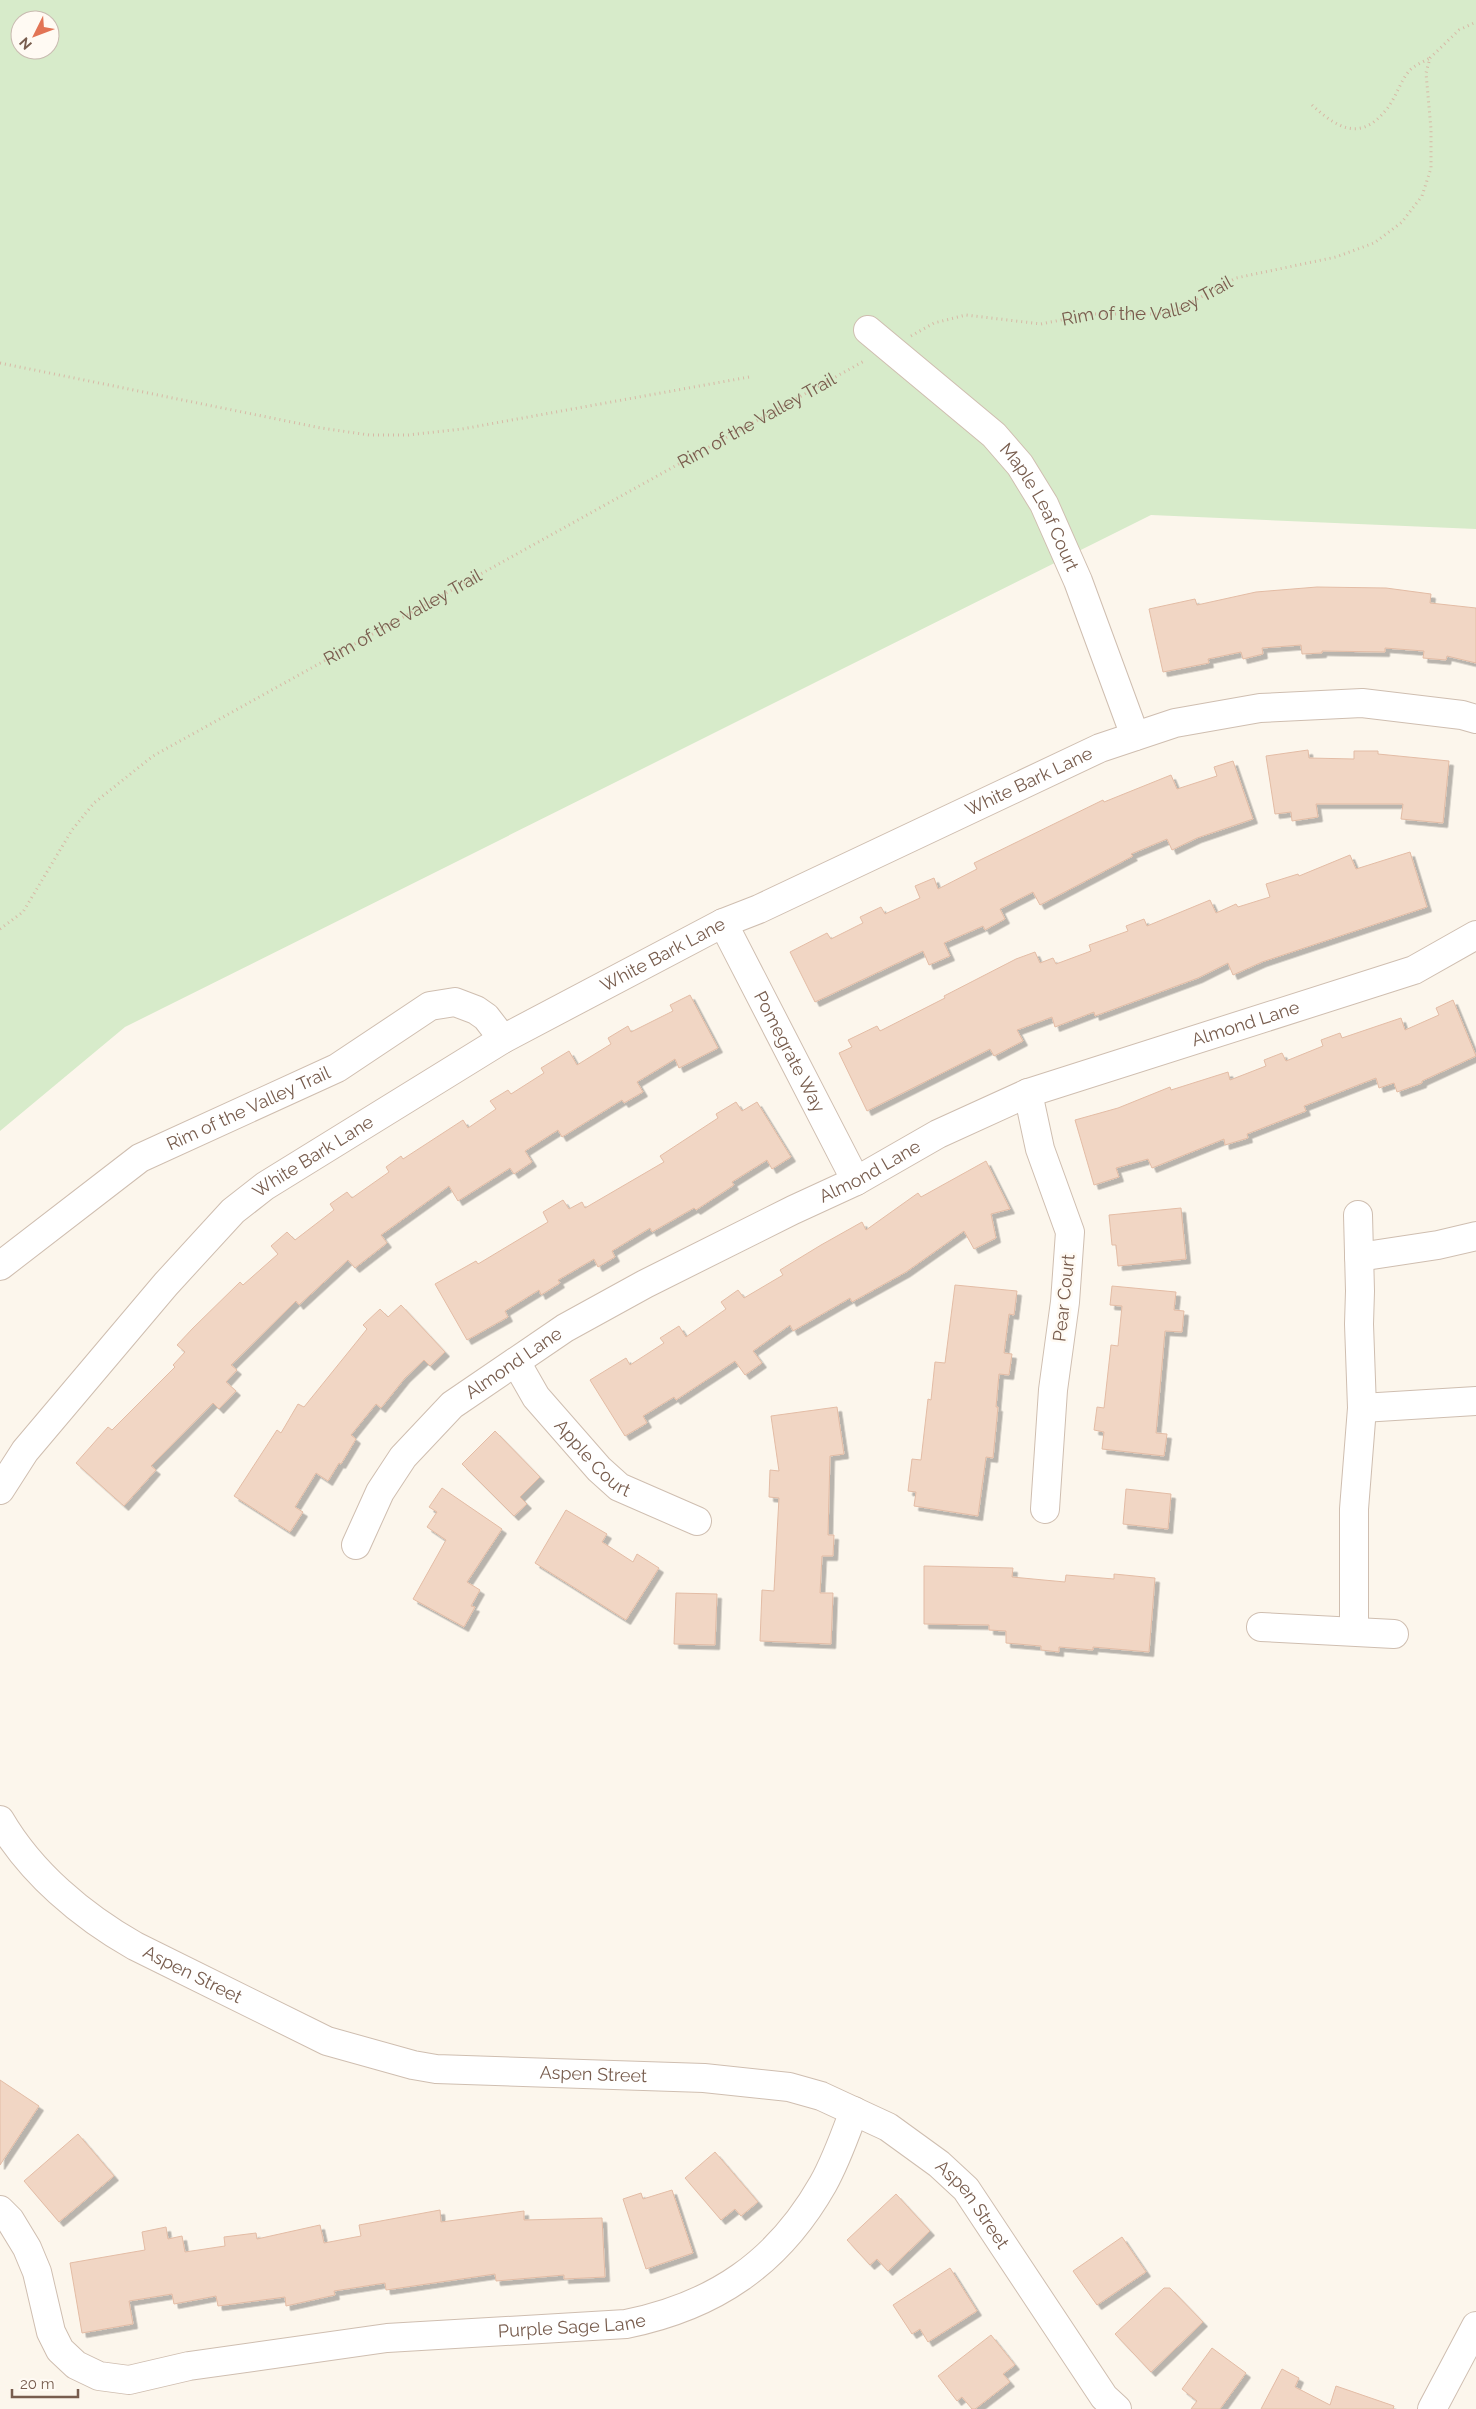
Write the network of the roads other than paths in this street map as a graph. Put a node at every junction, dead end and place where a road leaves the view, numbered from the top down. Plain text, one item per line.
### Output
1 (868, 330) dead end
2 (1476, 719) edge
3 (1135, 736) junction
4 (723, 923) junction
5 (1476, 935) edge
6 (503, 1039) junction
7 (1028, 1093) junction
8 (856, 1181) junction
9 (1358, 1215) dead end
10 (1476, 1236) edge
11 (1359, 1257) junction
12 (0, 1266) edge
13 (516, 1362) junction
14 (1476, 1402) edge
15 (1362, 1408) junction
16 (0, 1490) edge
17 (1045, 1509) dead end
18 (697, 1522) dead end
19 (356, 1545) dead end
20 (1261, 1628) dead end
21 (1354, 1631) junction
22 (1394, 1634) dead end
23 (0, 1820) edge
24 (854, 2111) junction
25 (0, 2210) edge
26 (1476, 2326) edge
27 (1117, 2409) edge
28 (1432, 2409) edge

1 - 3 street, Maple Leaf Court
2 - 3 street, White Bark Lane
3 - 4 street, White Bark Lane
4 - 6 street, White Bark Lane
4 - 8 street, Pomegrate Way
5 - 7 street, Almond Lane
6 - 12 street, Rim of the Valley Trail
6 - 16 street, White Bark Lane
7 - 8 street, Almond Lane
7 - 17 street, Pear Court
8 - 13 street, Almond Lane
9 - 11 street
10 - 11 street
11 - 15 street
13 - 18 street, Apple Court
13 - 19 street, Almond Lane
14 - 15 street
15 - 21 street
20 - 21 street
21 - 22 street
23 - 24 street, Aspen Street
24 - 25 street, Purple Sage Lane
24 - 27 street, Aspen Street
26 - 28 street

